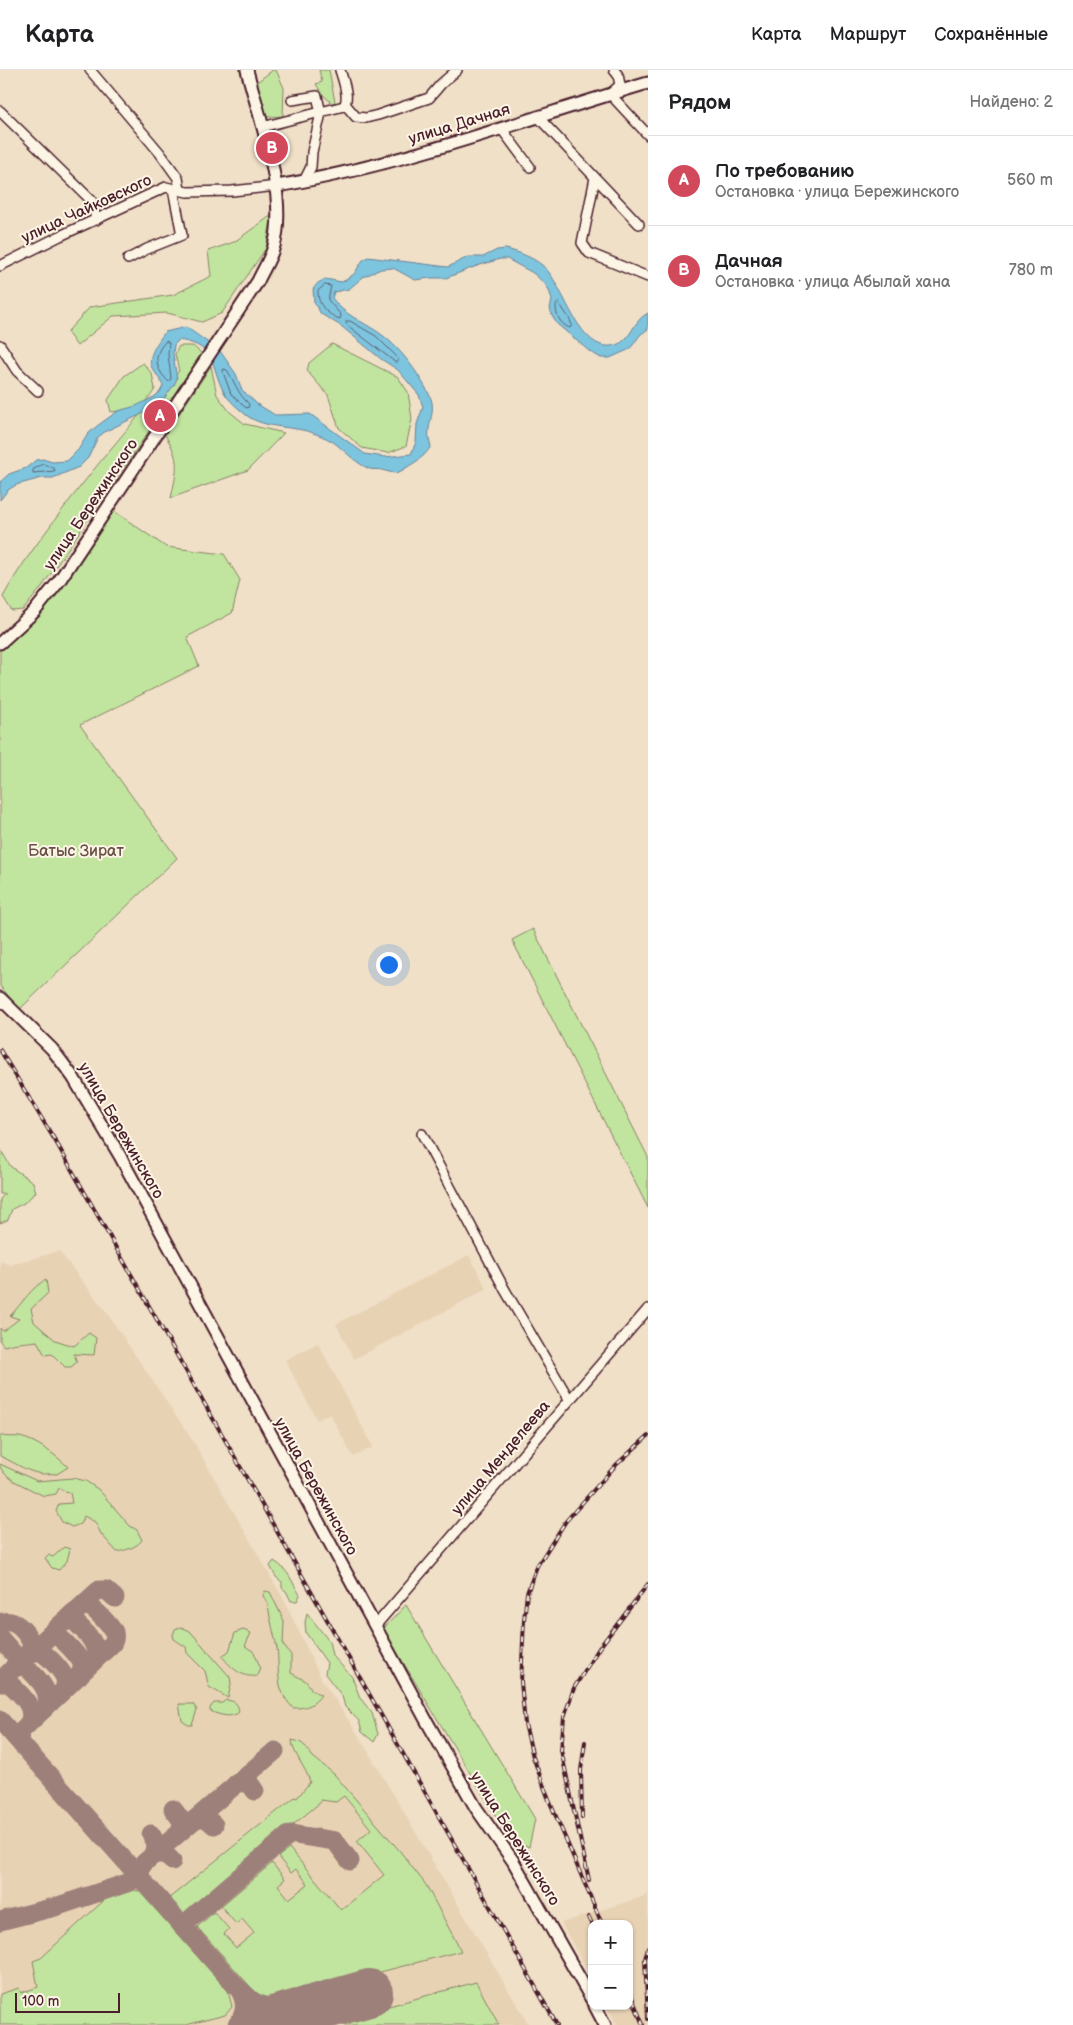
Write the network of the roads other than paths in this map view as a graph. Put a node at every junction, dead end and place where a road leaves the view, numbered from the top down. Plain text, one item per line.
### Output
1 (90, 70) edge
2 (247, 70) edge
3 (340, 70) edge
4 (457, 70) edge
5 (614, 70) edge
6 (648, 82) edge
7 (610, 94) junction
8 (292, 100) dead end
9 (345, 104) junction
10 (0, 111) edge
11 (321, 113) junction
12 (537, 116) junction
13 (262, 127) junction
14 (501, 128) junction
15 (648, 135) edge
16 (530, 167) dead end
17 (595, 178) junction
18 (304, 181) junction
19 (277, 186) junction
20 (176, 189) junction
21 (96, 220) junction
22 (639, 224) dead end
23 (128, 259) dead end
24 (0, 266) edge
25 (648, 277) edge
26 (0, 345) edge
27 (38, 391) dead end
28 (0, 643) edge
29 (0, 998) edge
30 (422, 1134) dead end
31 (648, 1309) edge
32 (569, 1399) junction
33 (376, 1625) junction
34 (588, 1993) edge
35 (597, 2010) edge
36 (605, 2025) edge

1 - 20 street
2 - 13 main road, улица Бережинского
3 - 9 street
4 - 9 street
5 - 7 street
6 - 7 main road, улица Дачная
7 - 12 main road, улица Дачная
7 - 15 street
8 - 11 street
9 - 11 street
10 - 21 street
11 - 13 street
11 - 18 street
12 - 14 main road, улица Дачная
12 - 17 street
13 - 19 main road, улица Бережинского
14 - 16 street
14 - 18 main road, улица Дачная
17 - 22 street
17 - 25 street
18 - 19 main road, улица Дачная
19 - 20 street, улица Чайковского
19 - 28 main road, улица Бережинского
20 - 21 street, улица Чайковского
20 - 23 street
21 - 24 street, улица Чайковского
26 - 27 street
29 - 33 main road, улица Бережинского
30 - 32 street
31 - 32 street, улица Менделеева
32 - 33 street, улица Менделеева
33 - 34 main road, улица Бережинского
35 - 36 main road

